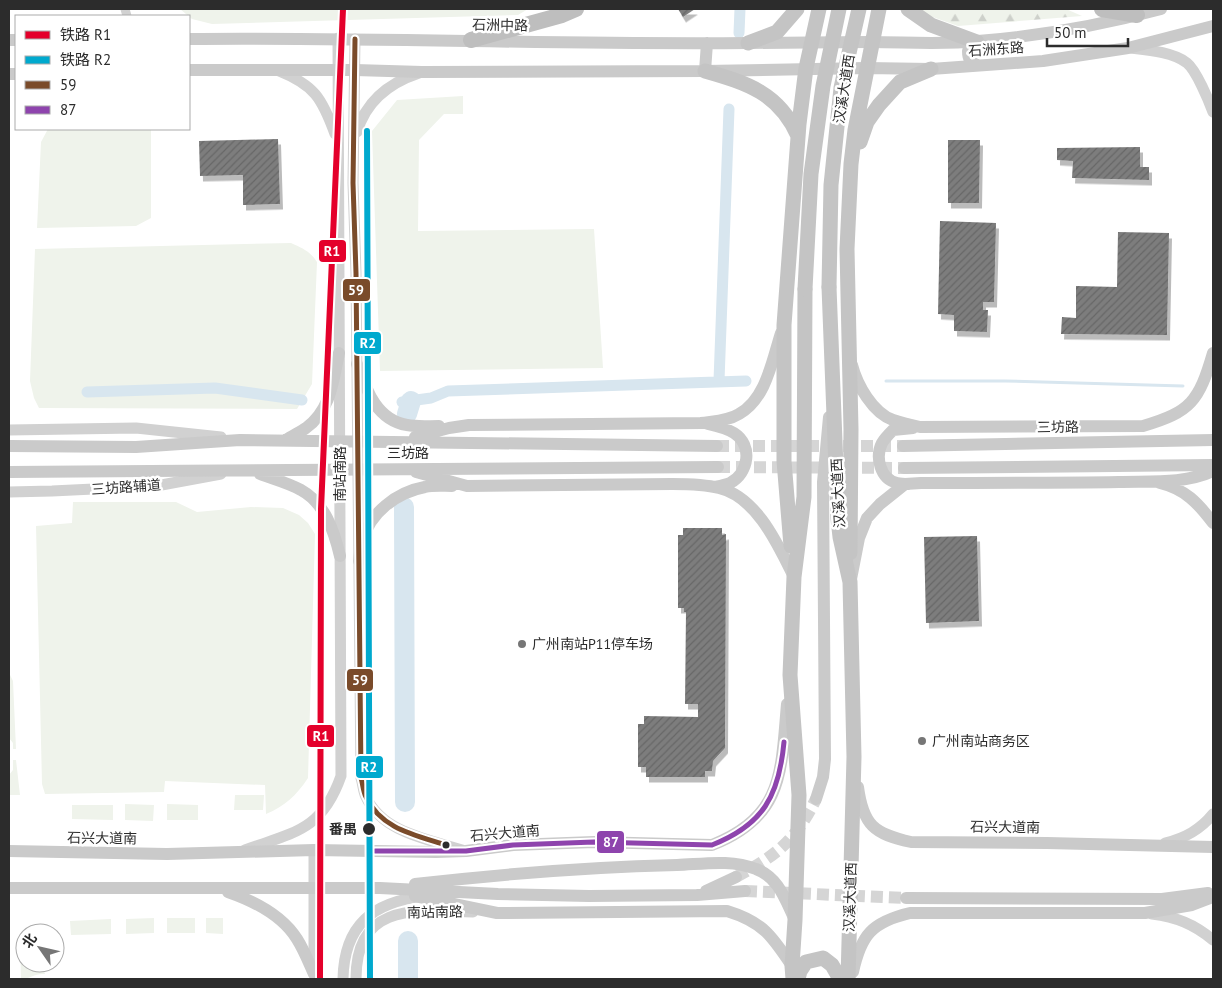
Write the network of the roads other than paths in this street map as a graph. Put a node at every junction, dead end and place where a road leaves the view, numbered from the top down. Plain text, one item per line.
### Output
1 (576, 9) edge
2 (797, 9) edge
3 (819, 9) edge
4 (839, 9) edge
5 (859, 9) edge
6 (878, 9) edge
7 (908, 9) edge
8 (1102, 9) edge
9 (1161, 9) edge
10 (1137, 16) junction
11 (1213, 26) edge
12 (338, 38) junction
13 (190, 39) edge
14 (355, 39) junction
15 (471, 40) junction
16 (871, 42) junction
17 (977, 42) junction
18 (707, 43) junction
19 (748, 43) junction
20 (811, 43) junction
21 (1128, 48) junction
22 (977, 65) junction
23 (806, 68) junction
24 (866, 68) junction
25 (931, 69) junction
26 (190, 70) edge
27 (277, 70) junction
28 (338, 70) junction
29 (355, 70) junction
30 (705, 71) junction
31 (422, 72) junction
32 (1213, 112) edge
33 (798, 130) junction
34 (855, 130) junction
35 (338, 143) junction
36 (354, 143) junction
37 (851, 164) junction
38 (784, 325) junction
39 (849, 351) junction
40 (1213, 353) edge
41 (340, 354) junction
42 (357, 364) junction
43 (832, 376) junction
44 (704, 423) junction
45 (468, 425) junction
46 (920, 427) junction
47 (9, 430) edge
48 (240, 440) junction
49 (284, 440) junction
50 (340, 440) junction
51 (358, 440) junction
52 (1213, 440) edge
53 (401, 441) junction
54 (9, 446) edge
55 (717, 446) tunnel mouth
56 (902, 446) tunnel mouth
57 (1213, 466) edge
58 (718, 467) tunnel mouth
59 (358, 468) junction
60 (399, 468) junction
61 (904, 468) tunnel mouth
62 (340, 469) junction
63 (247, 471) junction
64 (1213, 471) edge
65 (9, 472) edge
66 (1150, 481) junction
67 (910, 484) junction
68 (467, 486) junction
69 (714, 487) junction
70 (9, 492) edge
71 (1213, 523) edge
72 (340, 556) junction
73 (359, 561) junction
74 (794, 577) junction
75 (850, 582) junction
76 (790, 675) junction
77 (854, 757) junction
78 (816, 798) tunnel mouth
79 (1213, 814) edge
80 (712, 845) junction
81 (1152, 846) junction
82 (1213, 848) edge
83 (314, 850) junction
84 (9, 851) edge
85 (240, 852) junction
86 (466, 852) junction
87 (728, 863) junction
88 (736, 877) tunnel mouth
89 (9, 888) edge
90 (216, 888) junction
91 (314, 888) junction
92 (380, 888) junction
93 (745, 891) tunnel mouth
94 (457, 892) junction
95 (1213, 892) edge
96 (697, 895) junction
97 (417, 897) junction
98 (1213, 897) edge
99 (906, 898) tunnel mouth
100 (497, 913) junction
101 (1145, 913) junction
102 (795, 920) junction
103 (1213, 940) edge
104 (794, 975) edge
105 (314, 977) edge
106 (343, 979) edge
107 (356, 979) edge
108 (840, 979) edge
109 (849, 979) edge

1 - 15 highway
2 - 19 main road
3 - 20 main road
4 - 74 main road, 汉溪大道西, bridge
5 - 43 main road, 汉溪大道西, bridge
6 - 16 main road
7 - 17 main road
8 - 10 highway
9 - 10 main road, 石洲东路
10 - 17 main road, 石洲东路
11 - 21 main road, 石洲东路
12 - 13 main road, 石洲中路
12 - 14 main road, 石洲中路
12 - 28 street, 南站南路
14 - 15 main road, 石洲中路
14 - 29 street, 南站南路
15 - 18 main road, 石洲中路
16 - 17 main road, 石洲东路
16 - 20 main road, 石洲东路
16 - 24 main road
17 - 22 main road
18 - 19 main road, 石洲中路
18 - 30 main road
19 - 20 main road, 石洲中路
20 - 23 main road
21 - 22 main road, 石洲东路
21 - 32 street
22 - 25 main road, 石洲东路
23 - 24 main road, 石洲东路
23 - 30 main road
23 - 33 main road
24 - 25 main road, 石洲东路
24 - 34 main road
25 - 37 main road
26 - 27 main road
27 - 28 main road
27 - 35 street
28 - 29 main road
28 - 35 street, 南站南路
29 - 31 main road
29 - 36 street, 南站南路
30 - 31 main road
30 - 33 main road
31 - 36 street
33 - 34 main road
33 - 38 main road
34 - 37 main road
35 - 41 street, 南站南路
36 - 42 street, 南站南路
37 - 39 main road
38 - 44 main road
38 - 74 main road
39 - 46 main road
39 - 75 main road
40 - 46 main road
41 - 49 main road
41 - 50 street, 南站南路
42 - 45 main road
42 - 51 street, 南站南路
43 - 75 main road, 汉溪大道西
43 - 78 main road
44 - 45 main road
44 - 69 main road
45 - 53 main road
46 - 67 main road
47 - 48 street
48 - 49 main road, 三坊路
48 - 54 main road, 三坊路
49 - 50 main road, 三坊路
50 - 51 main road, 三坊路
50 - 62 street, 南站南路
51 - 53 main road, 三坊路
51 - 59 street, 南站南路
52 - 56 main road, 三坊路
53 - 55 main road, 三坊路
57 - 61 main road
58 - 60 main road, 三坊路
59 - 60 main road, 三坊路
59 - 62 main road, 三坊路
59 - 73 street, 南站南路
60 - 68 main road
62 - 63 main road, 三坊路
62 - 72 street, 南站南路
63 - 65 main road, 三坊路
63 - 70 street, 三坊路辅道
63 - 72 main road
64 - 66 main road
66 - 67 main road
66 - 71 main road
67 - 75 main road
68 - 69 main road
68 - 73 main road
69 - 74 main road
72 - 85 street, 南站南路
73 - 86 street, 南站南路
74 - 76 main road, 汉溪大道西
75 - 77 main road, 汉溪大道西
76 - 80 main road, 石兴大道南
76 - 102 main road, 汉溪大道西
77 - 81 main road, 石兴大道南
77 - 109 main road, 汉溪大道西
79 - 81 street
80 - 86 main road, 石兴大道南
80 - 87 main road
81 - 82 main road, 石兴大道南
83 - 85 main road, 石兴大道南
83 - 86 main road, 石兴大道南
83 - 91 street
84 - 85 main road, 石兴大道南
87 - 92 main road
87 - 102 main road
88 - 96 main road
89 - 90 main road
90 - 91 main road
90 - 105 main road
91 - 92 main road
91 - 105 street
92 - 94 main road
92 - 97 main road
93 - 96 main road
94 - 96 main road
94 - 97 street
95 - 99 main road
97 - 100 main road
97 - 106 street
98 - 101 main road
100 - 104 main road
100 - 107 street, 南站南路
101 - 103 street
101 - 109 main road
102 - 104 main road, 汉溪大道西
104 - 108 main road

